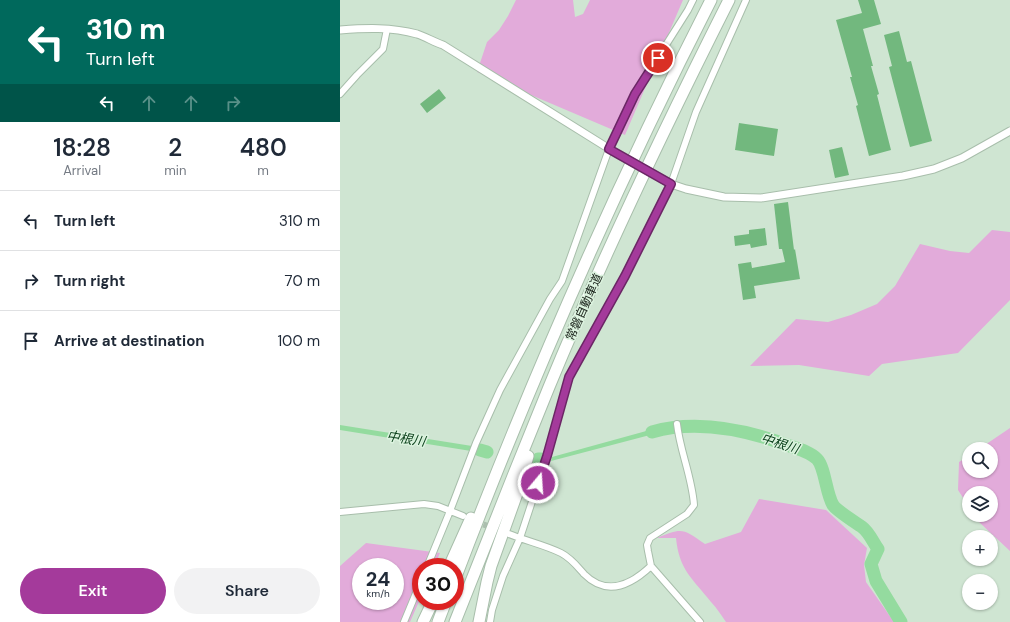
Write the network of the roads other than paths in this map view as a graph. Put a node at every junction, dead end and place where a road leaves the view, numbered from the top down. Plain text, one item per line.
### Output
1 (693, 0) edge
2 (711, 0) edge
3 (729, 0) edge
4 (746, 0) edge
5 (386, 29) junction
6 (340, 30) edge
7 (340, 94) edge
8 (1010, 131) edge
9 (609, 149) junction
10 (668, 182) junction
11 (549, 387) junction
12 (518, 420) junction
13 (678, 427) dead end
14 (450, 511) junction
15 (340, 512) edge
16 (464, 516) dead end
17 (509, 534) tunnel mouth
18 (520, 538) junction
19 (431, 558) edge
20 (453, 558) edge
21 (463, 558) edge
22 (651, 566) junction
23 (412, 603) edge
24 (429, 610) edge
25 (443, 610) edge
26 (404, 622) edge
27 (423, 622) edge
28 (438, 622) edge
29 (455, 622) edge
30 (479, 622) edge
31 (490, 622) edge
32 (700, 622) edge

1 - 9 street
2 - 12 highway, 常磐自動車道
3 - 11 highway, 常磐自動車道
4 - 10 street
5 - 6 street
5 - 7 street
5 - 9 street
8 - 10 street
9 - 10 street, bridge
9 - 14 street
10 - 18 street
11 - 29 highway, 常磐自動車道
11 - 30 highway
12 - 20 highway
12 - 21 highway, 常磐自動車道
13 - 22 street
14 - 15 street
14 - 16 street
14 - 19 street
17 - 18 street
18 - 22 street
18 - 31 street
22 - 32 street
23 - 26 street
24 - 27 highway
25 - 28 highway

